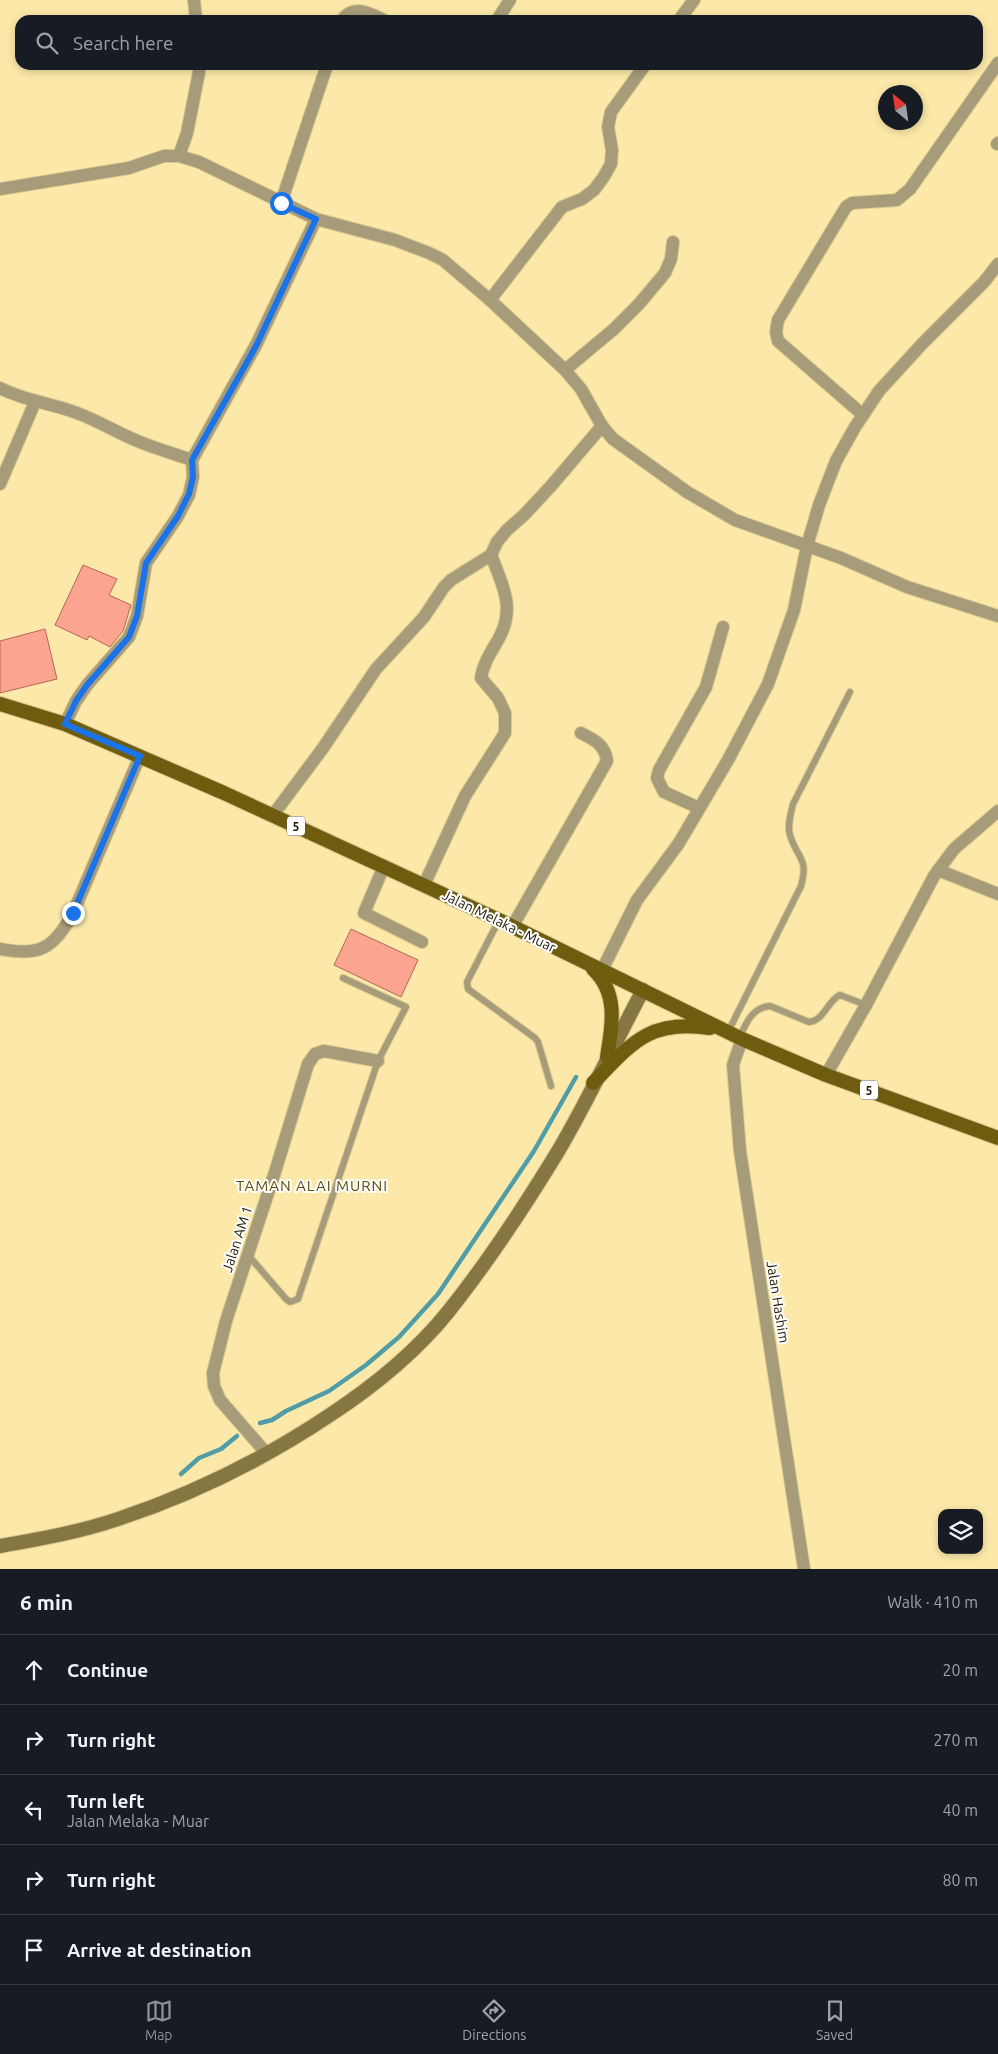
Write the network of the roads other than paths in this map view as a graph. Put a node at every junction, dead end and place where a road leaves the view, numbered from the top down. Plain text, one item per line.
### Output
1 (194, 0) edge
2 (352, 0) edge
3 (510, 0) edge
4 (694, 0) edge
5 (196, 15) edge
6 (345, 15) edge
7 (347, 15) edge
8 (372, 15) edge
9 (500, 15) edge
10 (683, 15) edge
11 (998, 63) edge
12 (199, 70) edge
13 (325, 70) edge
14 (641, 70) edge
15 (179, 156) junction
16 (0, 189) edge
17 (281, 203) junction
18 (316, 219) junction
19 (673, 242) dead end
20 (998, 264) edge
21 (490, 300) junction
22 (566, 370) junction
23 (0, 388) edge
24 (35, 402) junction
25 (863, 415) junction
26 (602, 426) junction
27 (192, 460) junction
28 (0, 484) edge
29 (807, 546) junction
30 (491, 555) junction
31 (998, 616) edge
32 (724, 627) dead end
33 (850, 692) dead end
34 (0, 704) edge
35 (65, 724) junction
36 (581, 733) dead end
37 (140, 756) junction
38 (700, 808) junction
39 (998, 811) edge
40 (273, 815) junction
41 (384, 866) junction
42 (938, 870) junction
43 (424, 885) junction
44 (998, 894) edge
45 (499, 920) junction
46 (512, 927) junction
47 (422, 942) dead end
48 (0, 949) edge
49 (586, 963) junction
50 (602, 970) junction
51 (343, 978) dead end
52 (643, 990) junction
53 (866, 1005) junction
54 (739, 1012) junction
55 (749, 1018) junction
56 (733, 1035) junction
57 (607, 1057) junction
58 (378, 1061) junction
59 (826, 1075) junction
60 (594, 1083) junction
61 (551, 1086) dead end
62 (998, 1138) edge
63 (248, 1254) junction
64 (268, 1454) junction
65 (0, 1546) edge
66 (804, 1569) edge

1 - 5 street
2 - 6 street
3 - 9 street
4 - 10 street
7 - 8 street
11 - 25 street
12 - 15 street
13 - 17 street
14 - 21 street
15 - 16 street
15 - 17 street
17 - 18 street
18 - 21 street
18 - 27 street
19 - 22 street
20 - 25 street
21 - 22 street
22 - 26 street
23 - 24 street
24 - 27 street
24 - 28 street
25 - 29 street
26 - 29 street
26 - 30 street
27 - 35 street
29 - 31 street
29 - 38 street
30 - 40 street
30 - 43 street
32 - 38 street
33 - 54 lane
34 - 35 main road, Jalan Melaka - Muar / 5
35 - 37 main road, Jalan Melaka - Muar / 5
36 - 46 street
37 - 40 main road, Jalan Melaka - Muar / 5
37 - 48 street
38 - 50 street
39 - 42 street
40 - 41 main road, Jalan Melaka - Muar / 5
41 - 43 main road, Jalan Melaka - Muar / 5
41 - 47 street
42 - 44 street
42 - 53 street
43 - 45 main road, Jalan Melaka - Muar / 5
45 - 46 main road, Jalan Melaka - Muar / 5
45 - 61 lane
46 - 49 main road, Jalan Melaka - Muar / 5
49 - 50 main road, Jalan Melaka - Muar / 5
49 - 57 main road
50 - 52 main road, Jalan Melaka - Muar / 5
51 - 58 lane
52 - 56 main road, Jalan Melaka - Muar / 5
52 - 57 main road
53 - 55 lane
53 - 59 street
54 - 55 lane
54 - 56 lane
55 - 56 lane
56 - 59 main road, Jalan Melaka - Muar / 5
56 - 60 main road
56 - 66 street, Jalan Hashim
57 - 60 main road
58 - 63 street, Jalan AM 1
58 - 63 lane
59 - 62 main road, Jalan Melaka - Muar / 5
60 - 64 main road
63 - 64 street, Jalan AM 1
64 - 65 main road

